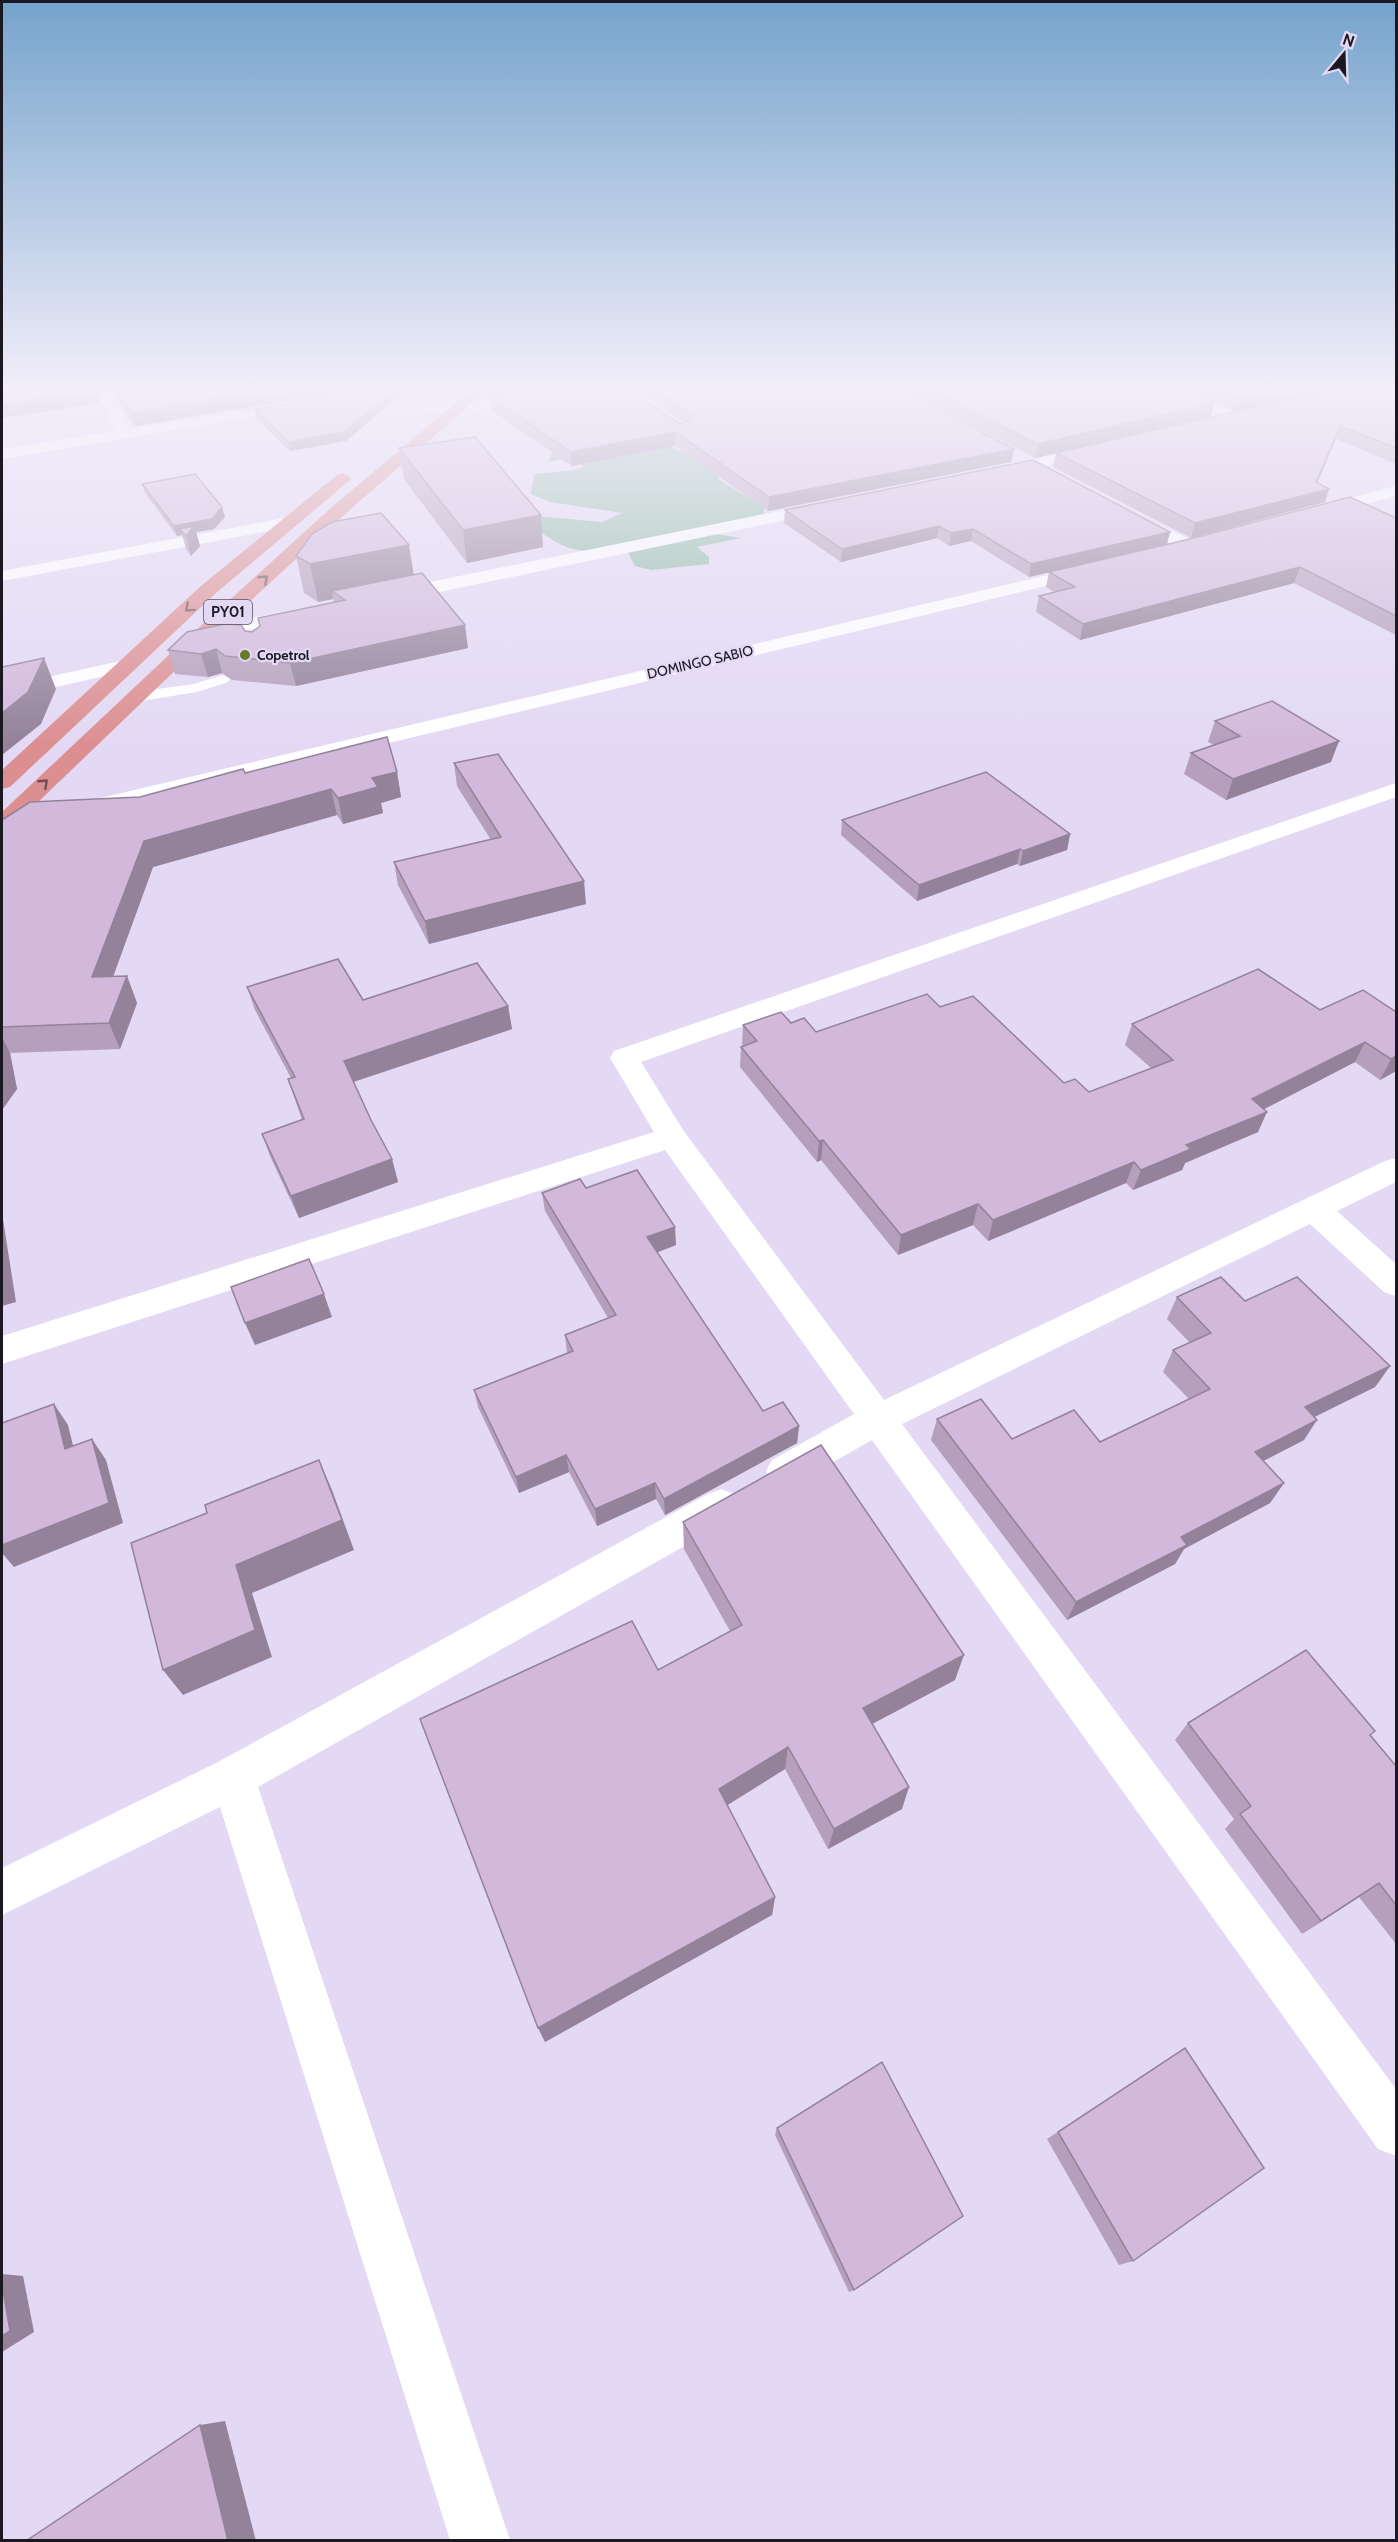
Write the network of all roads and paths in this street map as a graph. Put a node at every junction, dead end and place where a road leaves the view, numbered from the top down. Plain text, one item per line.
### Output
1 (307, 508) edge
2 (342, 508) edge
3 (821, 508) edge
4 (1115, 508) edge
5 (1335, 508) edge
6 (1293, 519) edge
7 (290, 522) junction
8 (1212, 540) edge
9 (1189, 546) junction
10 (1165, 552) edge
11 (1107, 566) edge
12 (2, 576) edge
13 (369, 601) edge
14 (313, 612) edge
15 (200, 637) junction
16 (241, 642) edge
17 (125, 666) junction
18 (224, 679) edge
19 (2, 693) edge
20 (135, 697) junction
21 (2, 782) edge
22 (1396, 790) edge
23 (71, 812) edge
24 (36, 820) edge
25 (2, 824) edge
26 (2, 828) edge
27 (672, 1137) junction
28 (1396, 1169) edge
29 (1315, 1210) junction
30 (1396, 1282) edge
31 (2, 1350) edge
32 (878, 1419) junction
33 (233, 1777) junction
34 (2, 1892) edge
35 (1396, 2131) edge
36 (480, 2541) edge

1 - 7 highway, PY01
15 -> 2 highway, PY01
3 - 13 street
4 - 9 street
5 - 6 street
7 - 12 street
7 -> 17 highway, PY01
8 - 9 street
9 - 10 street
11 - 23 street, DOMINGO SABIO
14 - 15 street
15 - 16 lane
15 - 20 highway, PY01
17 - 19 street
17 - 21 highway, PY01
18 - 20 lane
25 -> 20 highway, PY01
22 - 27 street
24 - 26 street
27 - 31 street
27 - 32 street
28 - 29 street
29 - 30 street
29 - 32 street
32 - 33 street
32 - 35 street
33 - 34 street
33 - 36 street

